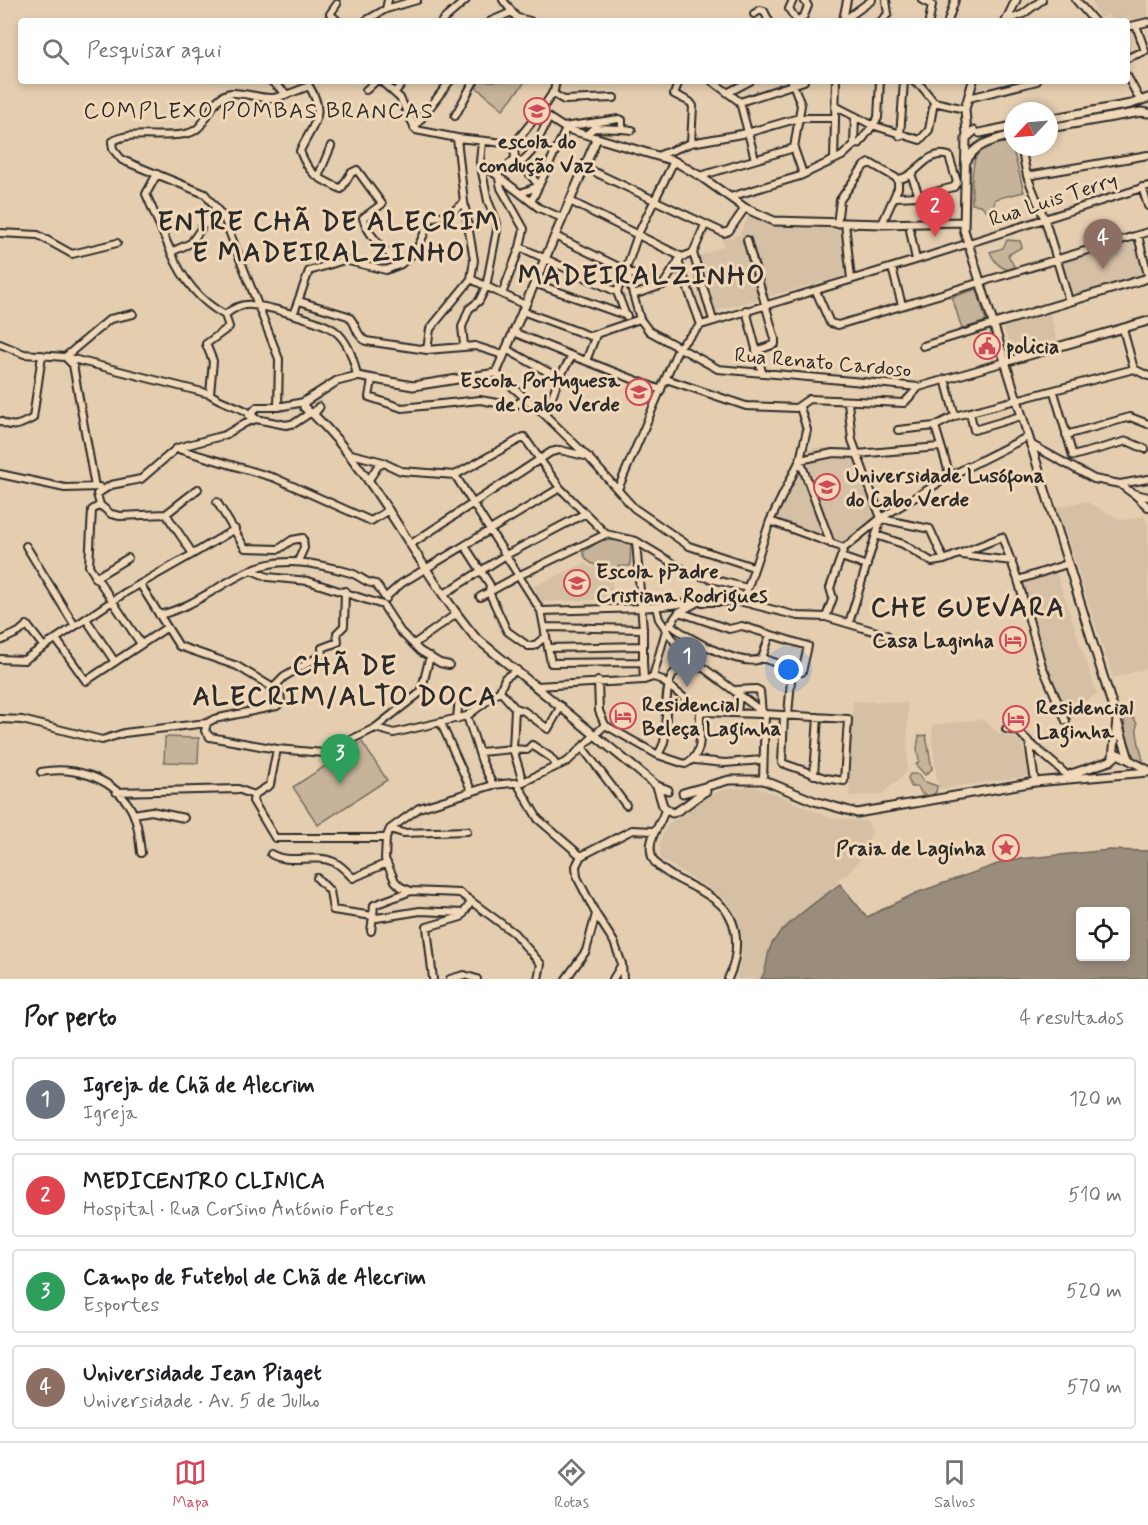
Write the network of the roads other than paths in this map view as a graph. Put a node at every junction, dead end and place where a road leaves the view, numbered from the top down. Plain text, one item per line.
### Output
1 (388, 0) edge
2 (417, 0) edge
3 (466, 0) edge
4 (503, 0) edge
5 (793, 0) edge
6 (813, 0) edge
7 (847, 0) edge
8 (872, 0) edge
9 (886, 0) edge
10 (922, 0) edge
11 (955, 0) edge
12 (1016, 0) edge
13 (1042, 0) edge
14 (1076, 0) edge
15 (806, 3) edge
16 (337, 4) dead end
17 (386, 9) junction
18 (512, 12) junction
19 (754, 14) dead end
20 (335, 18) edge
21 (370, 18) edge
22 (445, 18) edge
23 (498, 18) edge
24 (516, 18) edge
25 (768, 18) edge
26 (795, 18) edge
27 (801, 18) edge
28 (847, 18) edge
29 (850, 18) edge
30 (884, 18) edge
31 (930, 18) edge
32 (949, 18) edge
33 (1007, 18) edge
34 (1024, 18) edge
35 (1091, 18) edge
36 (1148, 22) edge
37 (1136, 25) junction
38 (1130, 26) edge
39 (1130, 57) edge
40 (1130, 83) edge
41 (275, 84) edge
42 (373, 84) edge
43 (385, 84) edge
44 (402, 84) edge
45 (448, 84) edge
46 (472, 84) edge
47 (555, 84) edge
48 (678, 84) edge
49 (717, 84) edge
50 (744, 84) edge
51 (788, 84) edge
52 (794, 84) edge
53 (836, 84) edge
54 (880, 84) edge
55 (904, 84) edge
56 (917, 84) edge
57 (972, 84) edge
58 (1025, 84) edge
59 (366, 90) dead end
60 (395, 92) junction
61 (729, 92) junction
62 (552, 93) junction
63 (287, 94) junction
64 (614, 98) dead end
65 (969, 98) junction
66 (1145, 99) edge
67 (740, 102) junction
68 (934, 102) junction
69 (835, 106) junction
70 (540, 112) junction
71 (965, 113) junction
72 (1144, 113) edge
73 (454, 116) dead end
74 (855, 116) junction
75 (1058, 117) edge
76 (549, 118) junction
77 (799, 118) junction
78 (835, 118) junction
79 (872, 125) junction
80 (1058, 127) edge
81 (414, 128) junction
82 (565, 128) junction
83 (1004, 128) edge
84 (622, 129) junction
85 (632, 130) dead end
86 (977, 132) junction
87 (747, 133) junction
88 (587, 134) junction
89 (900, 136) junction
90 (457, 138) junction
91 (597, 138) junction
92 (966, 138) junction
93 (1004, 138) edge
94 (482, 141) junction
95 (691, 143) junction
96 (514, 144) junction
97 (854, 145) junction
98 (332, 146) dead end
99 (980, 146) junction
100 (794, 148) junction
101 (660, 155) junction
102 (1148, 155) edge
103 (1023, 156) edge
104 (755, 159) junction
105 (834, 160) junction
106 (518, 161) junction
107 (674, 161) junction
108 (480, 162) junction
109 (964, 165) junction
110 (584, 167) junction
111 (157, 174) junction
112 (498, 174) junction
113 (804, 174) junction
114 (910, 174) junction
115 (700, 176) junction
116 (1027, 176) junction
117 (318, 177) junction
118 (898, 179) junction
119 (539, 186) junction
120 (1145, 186) edge
121 (521, 193) junction
122 (919, 196) junction
123 (730, 197) junction
124 (895, 197) junction
125 (654, 200) junction
126 (570, 201) junction
127 (464, 202) junction
128 (531, 202) junction
129 (216, 207) junction
130 (1148, 207) edge
131 (745, 208) junction
132 (562, 218) junction
133 (1045, 220) junction
134 (962, 222) junction
135 (841, 224) junction
136 (882, 224) junction
137 (705, 225) junction
138 (910, 230) dead end
139 (1148, 232) edge
140 (0, 233) edge
141 (638, 234) junction
142 (555, 236) junction
143 (1137, 236) junction
144 (747, 240) dead end
145 (117, 243) dead end
146 (968, 244) junction
147 (520, 247) junction
148 (171, 252) junction
149 (693, 253) junction
150 (545, 259) junction
151 (680, 259) junction
152 (916, 260) junction
153 (1057, 260) junction
154 (401, 264) junction
155 (892, 268) junction
156 (626, 269) junction
157 (1148, 276) edge
158 (471, 279) junction
159 (851, 279) junction
160 (534, 283) junction
161 (980, 283) junction
162 (486, 286) junction
163 (658, 286) junction
164 (816, 291) junction
165 (617, 292) junction
166 (502, 294) junction
167 (633, 295) junction
168 (298, 301) junction
169 (1069, 301) junction
170 (766, 304) junction
171 (902, 305) junction
172 (258, 306) junction
173 (524, 308) junction
174 (746, 310) junction
175 (133, 314) dead end
176 (225, 315) junction
177 (293, 315) junction
178 (626, 316) junction
179 (638, 319) junction
180 (713, 320) junction
181 (1148, 321) edge
182 (994, 324) junction
183 (701, 325) junction
184 (1123, 329) junction
185 (513, 332) junction
186 (596, 335) junction
187 (0, 344) edge
188 (464, 345) junction
189 (923, 346) dead end
190 (680, 347) junction
191 (427, 350) junction
192 (756, 351) junction
193 (505, 352) junction
194 (42, 356) junction
195 (572, 356) junction
196 (65, 357) junction
197 (586, 361) junction
198 (1005, 362) junction
199 (1134, 369) junction
200 (762, 372) junction
201 (496, 373) junction
202 (357, 376) junction
203 (1148, 376) edge
204 (559, 378) junction
205 (666, 379) junction
206 (945, 379) junction
207 (372, 380) junction
208 (329, 387) junction
209 (919, 387) junction
210 (661, 390) junction
211 (1054, 392) junction
212 (210, 394) junction
213 (526, 398) junction
214 (307, 400) junction
215 (1017, 401) junction
216 (848, 402) junction
217 (319, 406) junction
218 (278, 407) junction
219 (800, 407) junction
220 (970, 412) junction
221 (311, 413) junction
222 (545, 415) junction
223 (253, 416) junction
224 (955, 416) junction
225 (1021, 416) junction
226 (0, 421) edge
227 (1148, 424) edge
228 (935, 426) junction
229 (327, 428) junction
230 (898, 430) dead end
231 (1066, 435) junction
232 (1028, 440) junction
233 (939, 447) junction
234 (177, 448) junction
235 (1144, 449) dead end
236 (346, 453) junction
237 (857, 454) junction
238 (590, 458) junction
239 (800, 460) junction
240 (539, 461) junction
241 (384, 463) junction
242 (0, 474) edge
243 (455, 475) junction
244 (950, 476) junction
245 (1148, 478) edge
246 (368, 481) junction
247 (1120, 484) junction
248 (111, 485) junction
249 (95, 487) junction
250 (560, 488) junction
251 (198, 489) dead end
252 (618, 489) junction
253 (1132, 493) junction
254 (1148, 497) edge
255 (217, 502) dead end
256 (472, 502) junction
257 (100, 506) junction
258 (1148, 507) edge
259 (389, 510) junction
260 (166, 514) junction
261 (584, 514) junction
262 (881, 518) junction
263 (770, 521) junction
264 (235, 529) junction
265 (489, 531) junction
266 (606, 534) junction
267 (876, 535) junction
268 (636, 541) junction
269 (411, 544) junction
270 (831, 544) junction
271 (26, 546) dead end
272 (465, 546) junction
273 (844, 548) junction
274 (193, 554) junction
275 (959, 554) junction
276 (506, 555) junction
277 (841, 557) junction
278 (128, 558) dead end
279 (944, 560) junction
280 (298, 561) junction
281 (1012, 561) junction
282 (1067, 564) junction
283 (867, 566) junction
284 (753, 567) junction
285 (427, 569) junction
286 (251, 570) junction
287 (482, 570) junction
288 (520, 575) junction
289 (95, 578) junction
290 (1018, 580) junction
291 (140, 584) junction
292 (747, 588) junction
293 (345, 591) junction
294 (489, 592) junction
295 (444, 594) junction
296 (386, 597) junction
297 (480, 597) dead end
298 (111, 602) junction
299 (698, 602) junction
300 (743, 602) junction
301 (383, 605) junction
302 (642, 608) junction
303 (656, 608) junction
304 (541, 612) junction
305 (679, 612) junction
306 (456, 614) junction
307 (159, 615) junction
308 (826, 617) junction
309 (86, 619) junction
310 (849, 623) junction
311 (75, 626) junction
312 (546, 627) junction
313 (668, 627) junction
314 (166, 628) junction
315 (644, 629) junction
316 (770, 634) junction
317 (887, 635) dead end
318 (546, 636) junction
319 (57, 639) junction
320 (0, 641) edge
321 (141, 644) junction
322 (414, 644) junction
323 (44, 646) junction
324 (643, 646) junction
325 (548, 648) junction
326 (430, 656) junction
327 (762, 658) junction
328 (0, 659) edge
329 (116, 662) junction
330 (643, 662) junction
331 (449, 665) dead end
332 (702, 669) junction
333 (792, 669) junction
334 (517, 670) junction
335 (653, 677) junction
336 (644, 680) junction
337 (598, 681) junction
338 (536, 686) junction
339 (274, 687) junction
340 (667, 687) junction
341 (500, 691) junction
342 (736, 692) junction
343 (459, 697) dead end
344 (561, 706) junction
345 (515, 708) junction
346 (702, 712) junction
347 (737, 713) junction
348 (763, 714) junction
349 (786, 715) junction
350 (467, 716) junction
351 (818, 717) junction
352 (1117, 718) junction
353 (0, 719) edge
354 (457, 719) junction
355 (1066, 721) dead end
356 (207, 723) junction
357 (441, 723) junction
358 (605, 725) junction
359 (375, 728) junction
360 (1006, 729) dead end
361 (595, 734) junction
362 (1029, 742) junction
363 (582, 747) junction
364 (277, 749) junction
365 (513, 749) junction
366 (480, 752) junction
367 (658, 755) junction
368 (1111, 759) junction
369 (694, 760) junction
370 (762, 760) junction
371 (1129, 761) junction
372 (557, 766) junction
373 (1148, 771) edge
374 (41, 772) dead end
375 (1120, 774) junction
376 (814, 775) junction
377 (1064, 777) junction
378 (763, 780) junction
379 (520, 782) junction
380 (1035, 782) junction
381 (493, 785) junction
382 (657, 786) junction
383 (710, 787) junction
384 (668, 790) junction
385 (116, 792) junction
386 (472, 792) junction
387 (683, 793) junction
388 (254, 795) junction
389 (662, 796) junction
390 (685, 804) junction
391 (626, 805) dead end
392 (669, 811) junction
393 (134, 814) junction
394 (184, 818) dead end
395 (390, 829) junction
396 (468, 831) dead end
397 (653, 831) junction
398 (387, 838) junction
399 (141, 854) dead end
400 (272, 854) dead end
401 (581, 856) junction
402 (387, 863) junction
403 (317, 878) dead end
404 (411, 891) junction
405 (471, 902) junction
406 (464, 913) junction
407 (596, 914) junction
408 (373, 916) junction
409 (371, 931) dead end
410 (622, 964) junction
411 (464, 977) edge
412 (433, 979) edge
413 (450, 979) edge
414 (477, 979) edge
415 (538, 979) edge
416 (566, 979) edge
417 (613, 979) edge
418 (623, 979) edge
419 (728, 979) edge

1 - 17 street
2 - 17 street
3 - 22 street
4 - 18 street
5 - 26 street
6 - 15 street
7 - 28 street
8 - 29 street
9 - 30 street
10 - 31 street
11 - 32 street
12 - 33 street
13 - 34 street
14 - 35 street
15 - 27 street
16 - 20 street
17 - 21 street
18 - 23 street
18 - 24 street
19 - 25 street
36 - 37 street
37 - 38 street
37 - 39 street
40 - 66 street
41 - 63 street
42 - 59 street
43 - 60 street
44 - 60 street
45 - 81 street
46 - 73 street
47 - 62 street
48 - 95 street
49 - 61 street
50 - 61 street
51 - 67 street
52 - 77 street
53 - 69 street
54 - 79 street
55 - 89 street
56 - 68 street
57 - 65 street
58 - 65 street
60 - 81 street
61 - 67 street
62 - 64 street
62 - 70 street
63 - 111 street
63 - 117 street
65 - 71 street
66 - 72 street
66 - 75 street
67 - 87 street
68 - 71 street
68 - 89 street
69 - 74 street
69 - 78 street
70 - 76 street
70 - 96 street
71 - 86 street
71 - 92 street
72 - 80 street
74 - 79 street
74 - 97 street
76 - 82 street
76 - 106 street
77 - 78 street
77 - 87 street
77 - 100 street
78 - 105 street
79 - 89 street
79 - 97 street
81 - 90 street
82 - 84 street
82 - 88 street
82 - 119 street
83 - 86 street
84 - 85 street
84 - 88 street
86 - 92 street
86 - 99 street
87 - 95 street
87 - 104 street
88 - 91 street
90 - 94 street
90 - 127 street
91 - 101 street
91 - 110 street
92 - 99 street
92 - 109 street
93 - 99 street
94 - 96 street
94 - 108 street
95 - 101 street
96 - 106 street
97 - 105 street
98 - 117 street
99 - 109 street
100 - 104 street
100 - 113 street
101 - 107 street
102 - 116 street
103 - 116 street
104 - 115 street
105 - 113 street
106 - 112 street
106 - 119 street
107 - 115 street
107 - 125 street
108 - 112 street
108 - 162 street
109 - 134 street
110 - 125 street
110 - 126 street
111 - 129 street
111 - 148 street
112 - 121 street
112 - 147 street
113 - 123 street
114 - 118 street
114 - 122 street
114 - 122 street
115 - 123 street
116 - 133 street
117 - 154 street
118 - 124 street
118 - 135 street
119 - 121 street
119 - 128 street
120 - 130 street
120 - 133 street, Rua Luis Terry
121 - 128 street
122 - 124 street
123 - 131 street
124 - 136 street
125 - 137 street
125 - 141 street
126 - 132 street
126 - 141 street
127 - 154 street
127 - 158 street
128 - 132 street
129 - 148 street
129 - 172 street
131 - 135 street
131 - 137 street
132 - 142 street
133 - 146 street, Rua Luis Terry
133 - 153 street
134 - 136 street
134 - 146 street
135 - 136 street
135 - 159 street
137 - 149 street
138 - 152 street
139 - 143 street
140 - 145 street
141 - 151 street
141 - 156 street
142 - 150 street
142 - 156 street
143 - 153 street
143 - 157 street
144 - 170 street
146 - 152 street, Rua Luis Terry
146 - 161 street
147 - 150 street
147 - 166 street
148 - 176 street
149 - 151 street
149 - 180 street
150 - 160 street
150 - 165 street
151 - 163 street
151 - 183 street
152 - 155 street, Rua Luis Terry
153 - 161 street
153 - 169 street
154 - 168 street
155 - 159 street, Rua Luis Terry
155 - 171 street
156 - 163 street
156 - 165 street
156 - 167 street
157 - 169 street
158 - 162 street
158 - 191 street
159 - 164 street, Rua Luis Terry
160 - 173 street
160 - 178 street
161 - 171 street
161 - 182 street
162 - 166 street
162 - 188 street
163 - 167 street
164 - 170 street, Rua Luis Terry
164 - 171 street
165 - 178 street
166 - 173 street
167 - 179 street
168 - 177 street
168 - 191 street
169 - 182 street
170 - 174 street, Rua Luis Terry
170 - 192 street
172 - 176 street
172 - 177 street
172 - 218 street
173 - 185 street
173 - 186 street
174 - 180 street, Rua Luis Terry
174 - 192 street
175 - 196 street
176 - 212 street
177 - 202 street
178 - 179 street
179 - 186 street
179 - 190 street, Rua Renato Cardoso
180 - 183 street, Rua Luis Terry
181 - 184 street
182 - 189 street
182 - 198 street
183 - 190 street
184 - 198 street
184 - 199 street
185 - 193 street
185 - 195 street
186 - 197 street
187 - 194 street
188 - 191 street
188 - 193 street
190 - 200 street, Rua Renato Cardoso
190 - 205 street
192 - 200 street
193 - 201 street
193 - 204 street
194 - 196 street
194 - 226 street
195 - 197 street
195 - 204 street
196 - 212 street
196 - 249 street
197 - 210 street
198 - 206 street, Rua Renato Cardoso
198 - 215 street
199 - 203 street
199 - 211 street
200 - 209 street, Rua Renato Cardoso
201 - 207 street
201 - 213 street
202 - 207 street
202 - 208 street
204 - 222 street
205 - 210 street
205 - 219 street
206 - 209 street, Rua Renato Cardoso
206 - 224 street
207 - 213 street
208 - 214 street
208 - 217 street
209 - 216 street
210 - 252 street
211 - 215 street
211 - 231 street
212 - 223 street
213 - 222 street
214 - 217 street
214 - 218 street
214 - 221 street
215 - 220 street
215 - 225 street
216 - 219 street
216 - 237 street
217 - 221 street
217 - 229 street
218 - 223 street
219 - 239 street
220 - 224 street
220 - 225 street
221 - 223 street
221 - 229 street
222 - 238 street
223 - 234 street
224 - 228 street
225 - 232 street
227 - 231 street
228 - 230 street
228 - 233 street
229 - 236 street
231 - 235 street
232 - 244 street
232 - 247 street
232 - 282 street
233 - 237 street
233 - 244 street
234 - 248 street
234 - 259 street
236 - 241 street
236 - 246 street
237 - 239 street
237 - 262 street
238 - 240 street
238 - 252 street
239 - 263 street
239 - 270 street
240 - 243 street
240 - 250 street
240 - 256 street
241 - 243 street
241 - 246 street
242 - 249 street
243 - 256 street
244 - 262 street
245 - 247 street
246 - 259 street
247 - 253 street
248 - 249 street
248 - 257 street
250 - 261 street
250 - 265 street
251 - 260 street
252 - 284 street
253 - 254 street
253 - 258 street
255 - 264 street
256 - 265 street
256 - 269 street
257 - 260 street
257 - 289 street
259 - 269 street
260 - 274 street
261 - 266 street
261 - 276 street
262 - 267 street
262 - 273 street
262 - 279 street
263 - 270 street
263 - 284 street
264 - 274 street
264 - 280 street
265 - 272 street
265 - 276 street
266 - 268 street
266 - 288 street
267 - 279 street
267 - 283 street
268 - 292 street
268 - 302 street
269 - 285 street
270 - 273 street
271 - 311 street
272 - 285 street
272 - 287 street
273 - 277 street
274 - 291 street
275 - 279 street
275 - 281 street
275 - 281 street
276 - 287 street
276 - 288 street
277 - 283 street
277 - 308 street
278 - 289 street
280 - 286 street
280 - 296 street
281 - 290 street
282 - 290 street
282 - 352 street
283 - 310 street
284 - 292 street
285 - 295 street
285 - 296 street
286 - 293 street
286 - 307 street
287 - 294 street
287 - 295 street
288 - 294 street
288 - 304 street
289 - 298 street
290 - 355 street
291 - 298 street
291 - 307 street
292 - 300 street
293 - 301 street
293 - 339 street
294 - 297 street
294 - 318 street
295 - 306 street
296 - 301 street
298 - 309 street
298 - 321 street
299 - 300 street
299 - 303 street
299 - 305 street
300 - 308 street
301 - 322 street
302 - 303 street
302 - 304 street
302 - 315 street
303 - 313 street
304 - 312 street
305 - 313 street
305 - 316 street
306 - 322 street
306 - 334 street
307 - 314 street
308 - 310 street
309 - 311 street
309 - 329 street
310 - 317 street
311 - 319 street
312 - 315 street
312 - 318 street
313 - 327 street
313 - 332 street
313 - 335 street
314 - 321 street
314 - 339 street
315 - 324 street
316 - 327 street
316 - 333 street
318 - 325 street
319 - 323 street
319 - 329 street
320 - 323 street
321 - 329 street
322 - 326 street
323 - 328 street
324 - 325 street
324 - 330 street
325 - 330 street
326 - 331 street
326 - 359 street
327 - 333 street
330 - 336 street
332 - 340 street
332 - 342 street
333 - 349 street
334 - 338 street
334 - 341 street
335 - 336 street
335 - 340 street
336 - 337 street
337 - 338 street
337 - 358 street
338 - 344 street
339 - 356 street
340 - 346 street
340 - 367 street
341 - 345 street
341 - 350 street
342 - 347 street
342 - 348 street
342 - 348 street
343 - 354 street
344 - 345 street
344 - 361 street
345 - 365 street
346 - 347 street
346 - 369 street
347 - 348 street
348 - 349 street
348 - 370 street
349 - 351 street
349 - 376 street
350 - 354 street
350 - 366 street
351 - 376 street
351 - 376 street
352 - 368 street
352 - 371 street
353 - 356 street
354 - 357 street
356 - 364 street
357 - 359 street
357 - 386 street
358 - 361 street
358 - 367 street
359 - 364 street
360 - 362 street
361 - 363 street
361 - 382 street
362 - 377 street
362 - 380 street
363 - 372 street
363 - 391 street
364 - 388 street
365 - 366 street
365 - 372 street
365 - 379 street
366 - 381 street
367 - 369 street
368 - 371 street
368 - 375 street
368 - 377 street
369 - 370 street
370 - 378 street
371 - 373 street
371 - 375 street
372 - 379 street
373 - 375 street
374 - 385 street
375 - 377 street
377 - 380 street
378 - 380 street
378 - 383 street
379 - 381 street
379 - 401 street
381 - 386 street
382 - 384 street
382 - 389 street
383 - 387 street
383 - 390 street
384 - 387 street
384 - 389 street
385 - 388 street
385 - 393 street
386 - 395 street
387 - 390 street
388 - 398 street
389 - 392 street
390 - 392 street
392 - 397 street
393 - 394 street
393 - 399 street
395 - 396 street
395 - 398 street
397 - 401 street
397 - 419 street
398 - 402 street
400 - 402 street
401 - 407 street
402 - 404 street
403 - 408 street
404 - 405 street
404 - 408 street
405 - 406 street
405 - 415 street
406 - 408 street
406 - 412 street
407 - 410 street
407 - 416 street
408 - 409 street
410 - 417 street
410 - 418 street
411 - 413 street
411 - 414 street

